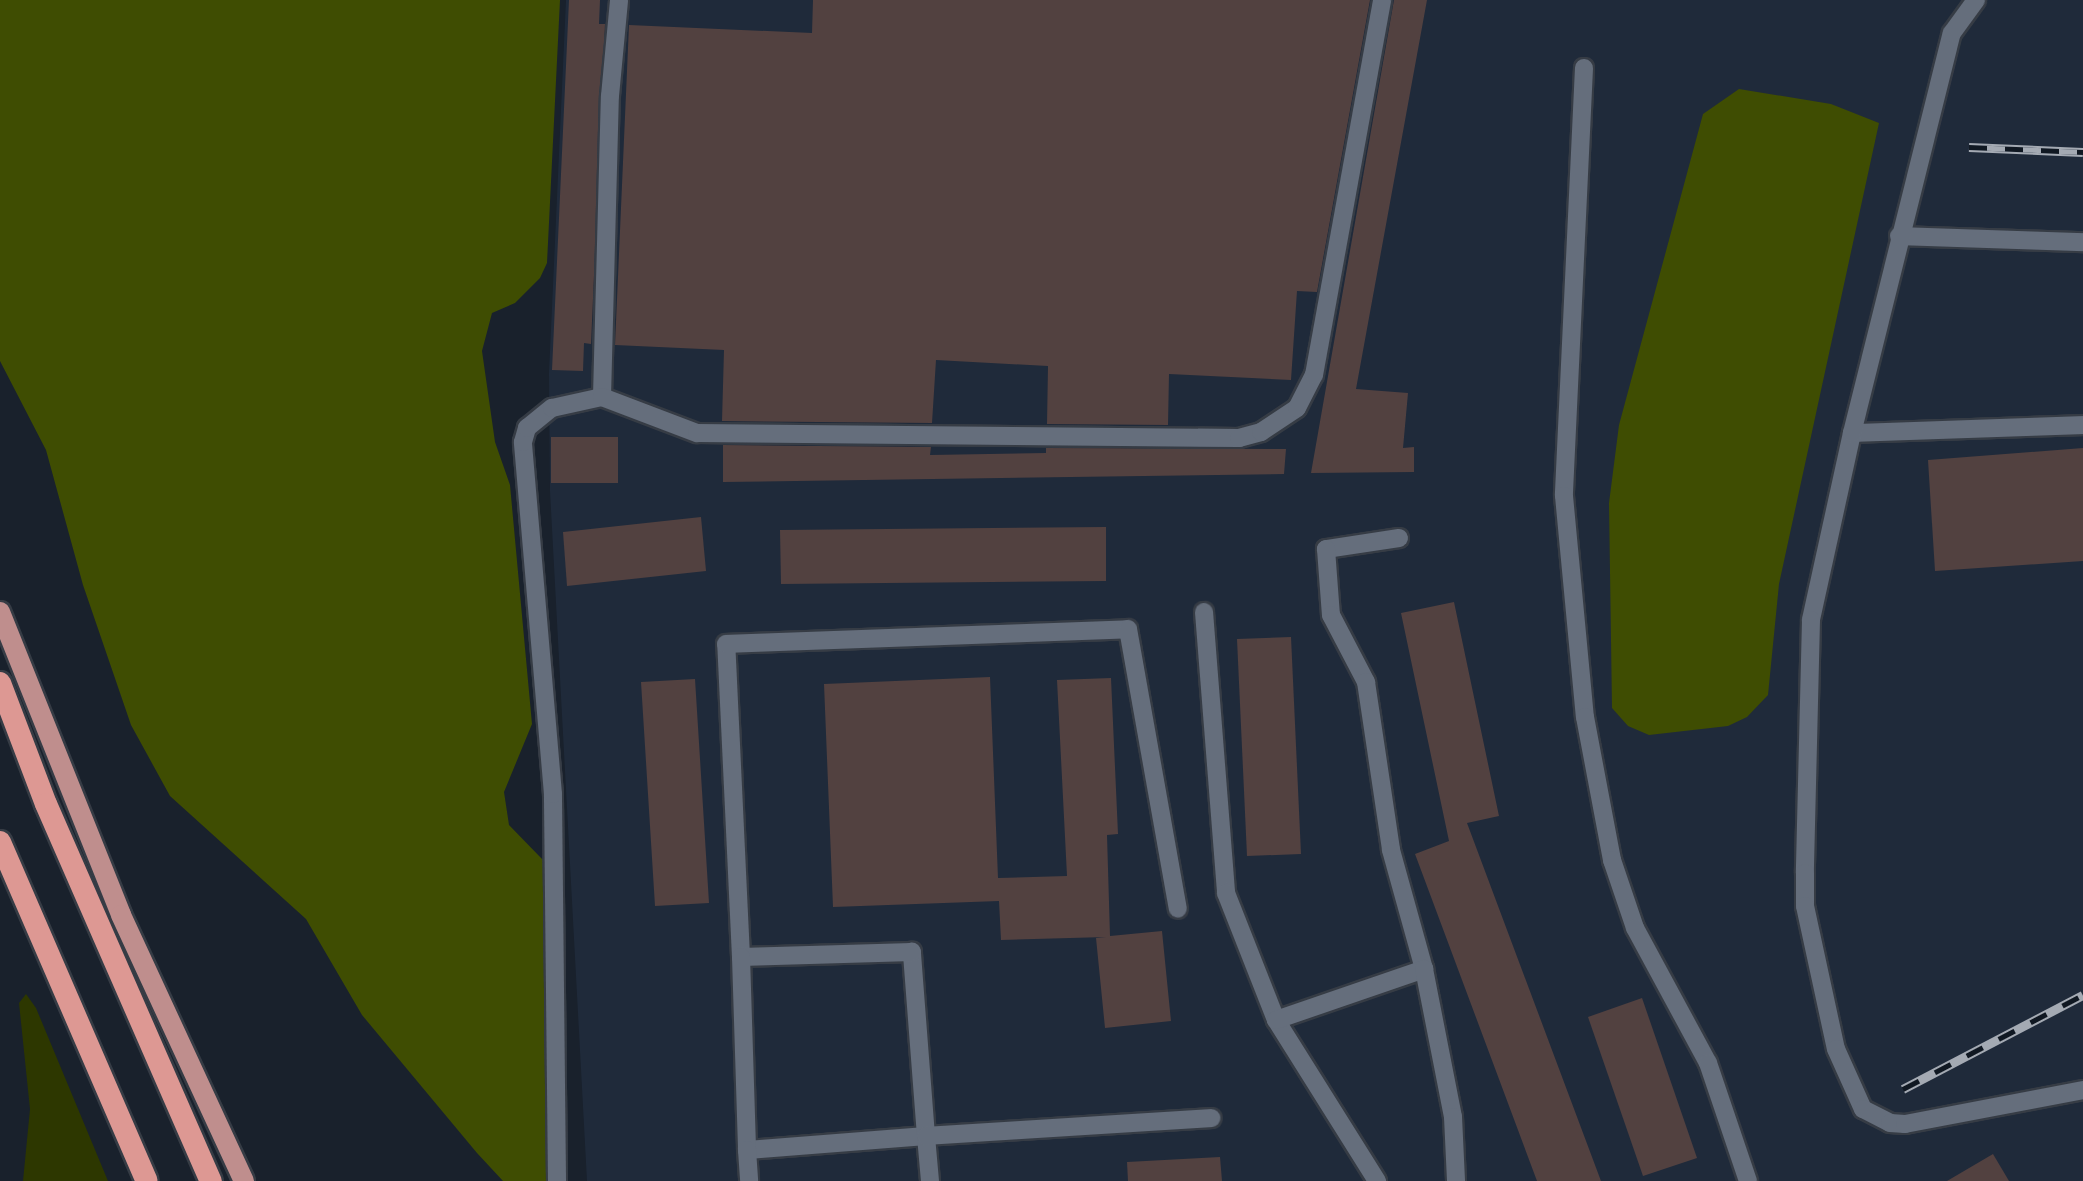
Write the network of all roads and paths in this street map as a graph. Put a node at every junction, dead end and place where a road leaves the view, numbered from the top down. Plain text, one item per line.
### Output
1 (619, 0) edge
2 (1382, 0) edge
3 (1976, 0) edge
4 (1584, 68) dead end
5 (1899, 236) junction
6 (2083, 242) edge
7 (602, 397) junction
8 (2083, 425) edge
9 (1852, 433) junction
10 (1399, 538) dead end
11 (0, 612) edge
12 (1204, 612) dead end
13 (0, 683) edge
14 (0, 842) edge
15 (1178, 909) dead end
16 (741, 957) junction
17 (1424, 969) junction
18 (1276, 1020) junction
19 (2083, 1090) edge
20 (1211, 1118) dead end
21 (926, 1136) junction
22 (747, 1150) junction
23 (147, 1181) edge
24 (211, 1181) edge
25 (244, 1181) edge
26 (557, 1181) edge
27 (749, 1181) edge
28 (930, 1181) edge
29 (1377, 1181) edge
30 (1456, 1181) edge
31 (1748, 1181) edge

1 - 7 lane
2 - 7 lane
3 - 5 lane
4 - 31 lane
5 - 6 lane
5 - 9 lane
7 - 26 lane
8 - 9 lane
9 - 19 lane
10 - 17 lane
11 - 25 main road
12 - 18 lane
13 - 24 highway
14 - 23 highway
15 - 16 lane
16 - 21 lane
16 - 22 lane
17 - 18 lane
17 - 30 lane
18 - 29 lane
20 - 21 lane
21 - 22 lane
21 - 28 lane
22 - 27 lane

